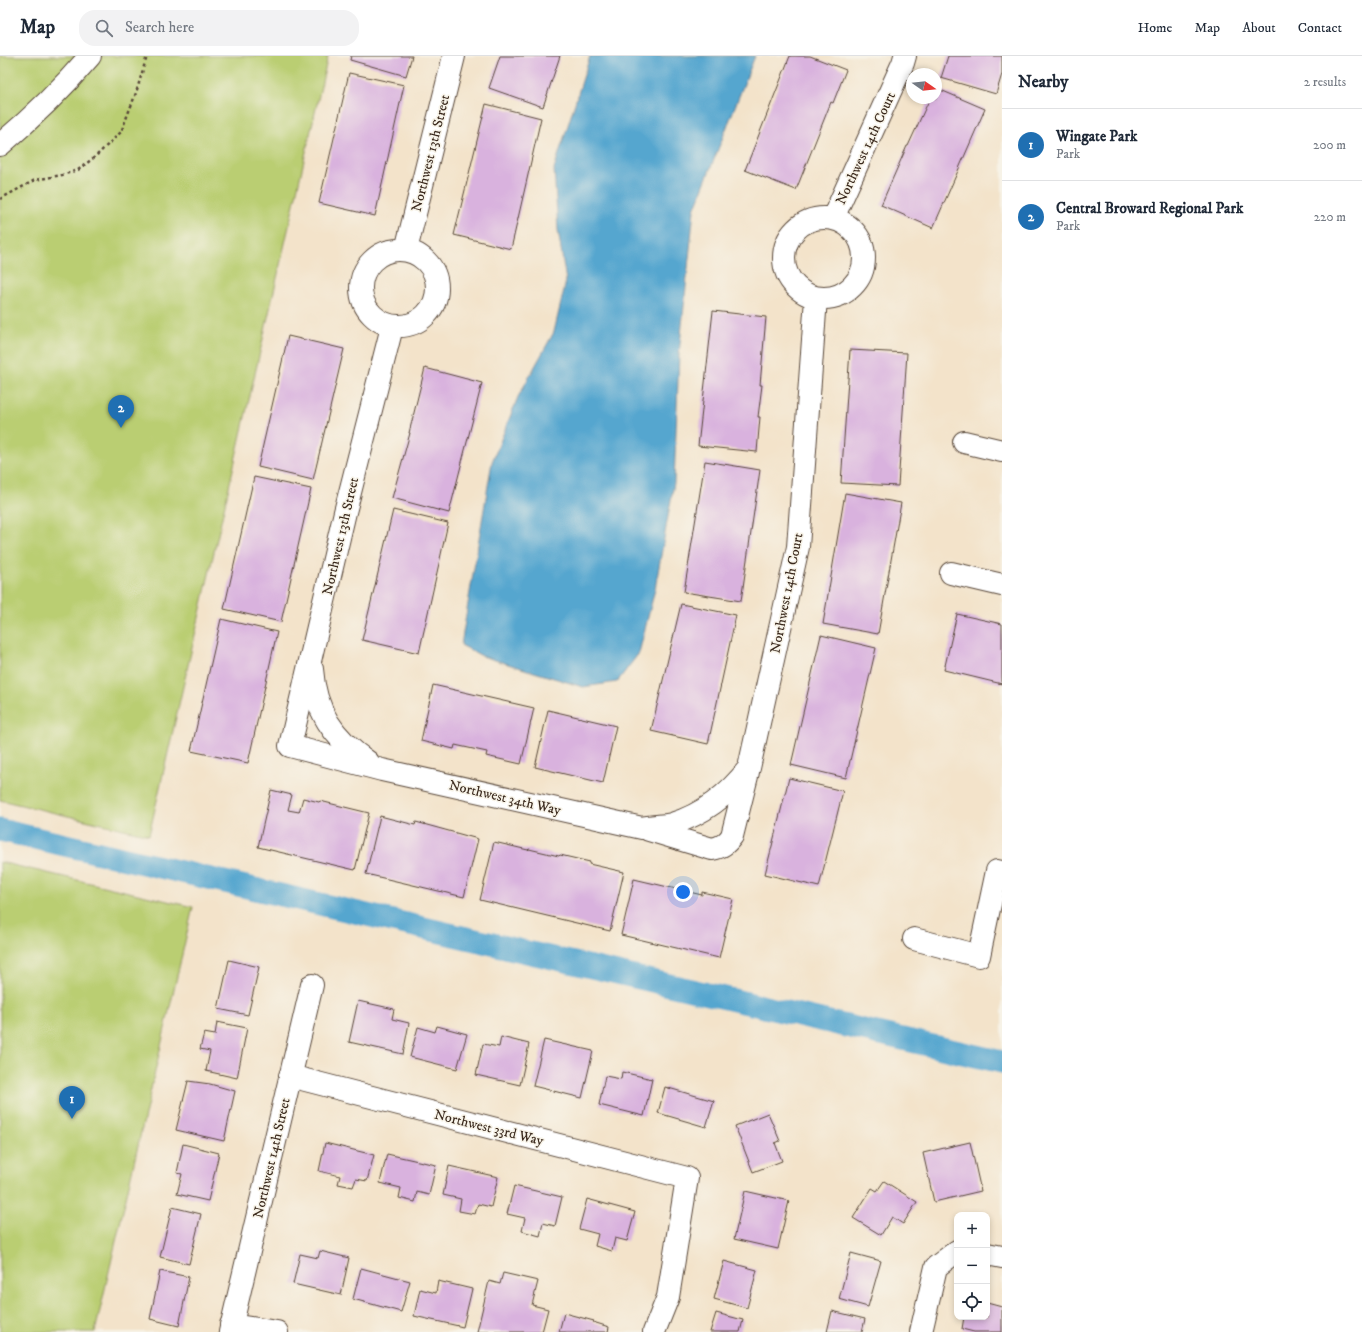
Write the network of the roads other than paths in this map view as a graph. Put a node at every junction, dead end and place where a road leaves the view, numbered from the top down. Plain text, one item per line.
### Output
1 (90, 56) edge
2 (454, 56) edge
3 (906, 56) edge
4 (0, 145) edge
5 (833, 218) junction
6 (406, 250) junction
7 (816, 298) junction
8 (392, 327) junction
9 (964, 442) dead end
10 (1002, 451) edge
11 (951, 574) dead end
12 (1002, 585) edge
13 (312, 654) junction
14 (290, 746) joint
15 (749, 768) junction
16 (382, 770) junction
17 (717, 801) joint
18 (642, 828) junction
19 (1002, 872) edge
20 (914, 939) dead end
21 (312, 985) dead end
22 (290, 1076) junction
23 (954, 1253) edge
24 (990, 1255) edge
25 (1002, 1257) edge
26 (231, 1328) edge
27 (277, 1332) edge
28 (654, 1332) edge
29 (921, 1332) edge

1 - 4 street
2 - 6 street, Northwest 13th Street
3 - 5 street, Northwest 14th Court
5 - 7 street
5 - 7 street
6 - 8 street
6 - 8 street
7 - 15 street, Northwest 14th Court
8 - 13 street, Northwest 13th Street
9 - 10 street
11 - 12 street
13 - 14 street, Northwest 13th Street
13 - 16 street
14 - 16 street, Northwest 34th Way
15 - 17 street, Northwest 14th Court
15 - 18 street
16 - 18 street, Northwest 34th Way
17 - 18 street, Northwest 34th Way
19 - 20 street
21 - 22 street, Northwest 14th Street
22 - 26 street, Northwest 14th Street
22 - 28 street, Northwest 33rd Way
23 - 29 street
24 - 25 street
26 - 27 street

